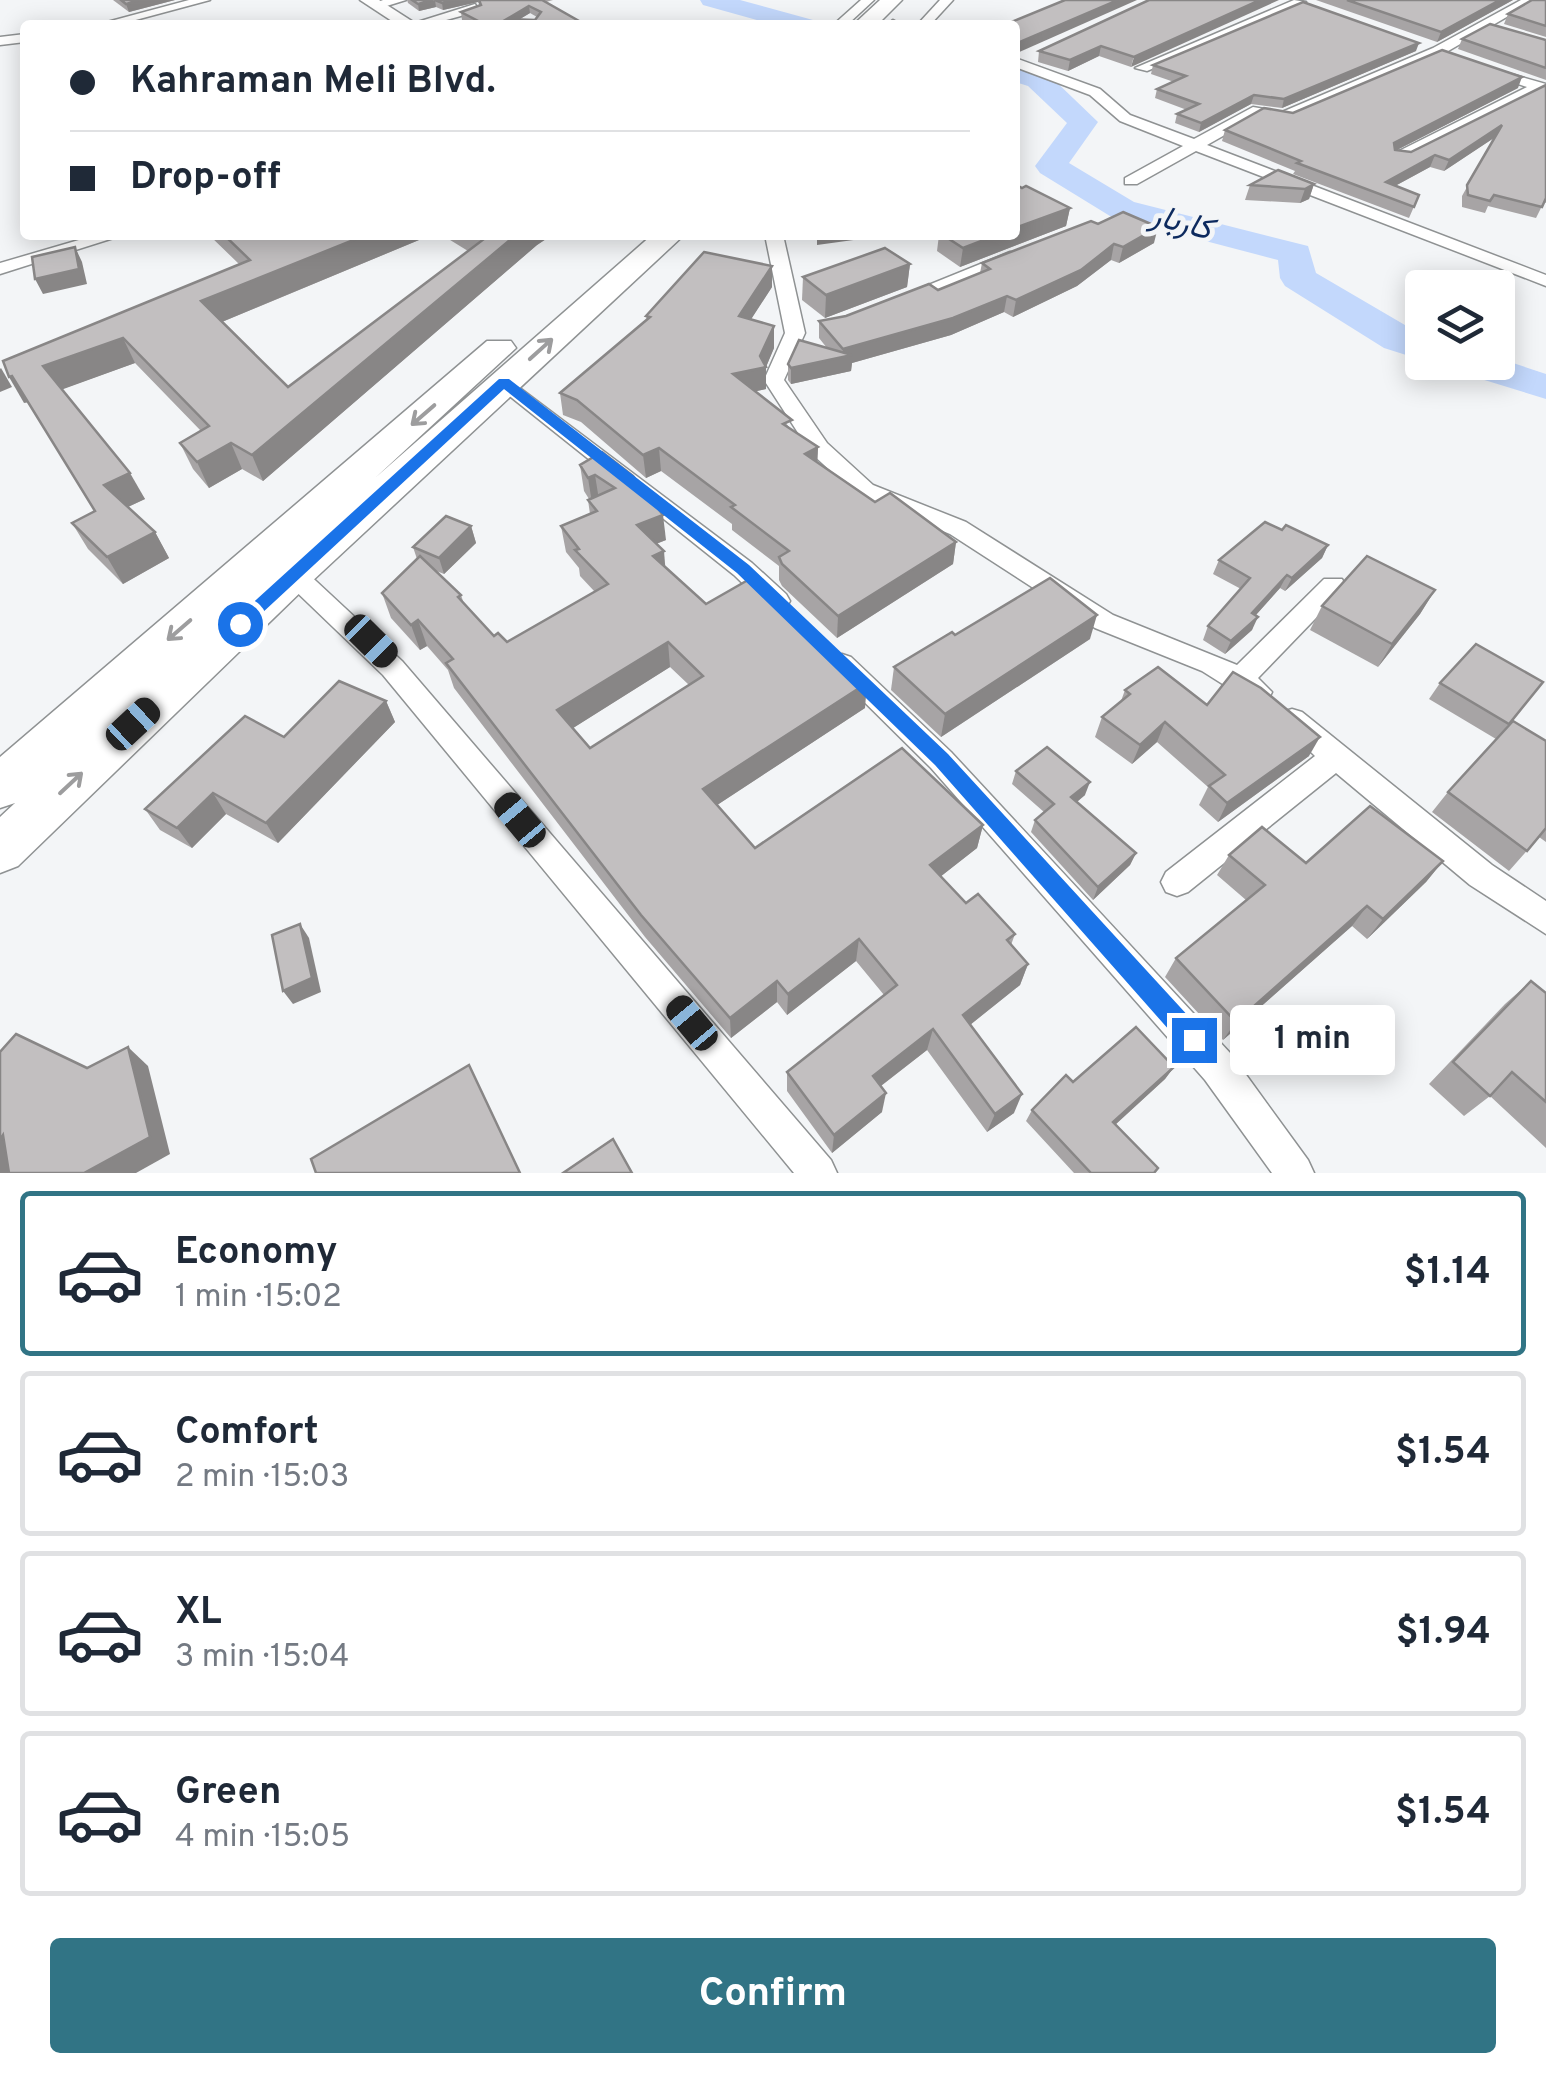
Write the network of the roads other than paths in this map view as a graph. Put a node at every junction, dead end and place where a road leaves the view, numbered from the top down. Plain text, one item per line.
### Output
1 (204, 0) edge
2 (400, 0) edge
3 (892, 0) edge
4 (918, 0) edge
5 (948, 0) edge
6 (1530, 0) edge
7 (1296, 1) edge
8 (372, 3) edge
9 (475, 8) edge
10 (1317, 8) edge
11 (856, 19) edge
12 (122, 20) edge
13 (403, 20) edge
14 (431, 20) edge
15 (899, 20) edge
16 (928, 20) edge
17 (1420, 45) edge
18 (1438, 51) junction
19 (1034, 54) dead end
20 (1454, 57) edge
21 (1020, 60) edge
22 (1471, 63) edge
23 (1020, 64) edge
24 (1142, 68) edge
25 (1542, 88) edge
26 (1196, 146) junction
27 (1399, 157) edge
28 (1130, 181) dead end
29 (97, 240) edge
30 (621, 240) edge
31 (663, 240) edge
32 (775, 240) edge
33 (1029, 250) edge
34 (0, 269) edge
35 (1546, 280) edge
36 (889, 304) edge
37 (504, 382) junction
38 (293, 574) junction
39 (1333, 585) dead end
40 (800, 624) edge
41 (828, 651) edge
42 (1241, 678) junction
43 (1336, 756) junction
44 (0, 787) edge
45 (0, 850) edge
46 (1177, 882) dead end
47 (1546, 919) edge
48 (814, 1171) edge
49 (1295, 1173) edge

1 - 12 street
2 - 8 street
3 - 11 highway
4 - 15 highway
5 - 16 street
6 - 18 street
7 - 10 street
7 - 24 street
8 - 13 street
9 - 14 street
17 - 18 street
18 - 20 street
18 - 26 street
19 - 21 street
22 - 25 street
23 - 26 street
25 - 27 street
26 - 28 street
26 - 35 street
29 - 34 street
30 -> 44 highway
37 -> 31 highway
32 - 42 street
33 - 36 street
37 - 38 highway
37 - 40 street
45 -> 38 highway
38 - 48 street
39 - 42 street
41 - 49 street
42 - 43 street
43 - 46 street
43 - 47 street

